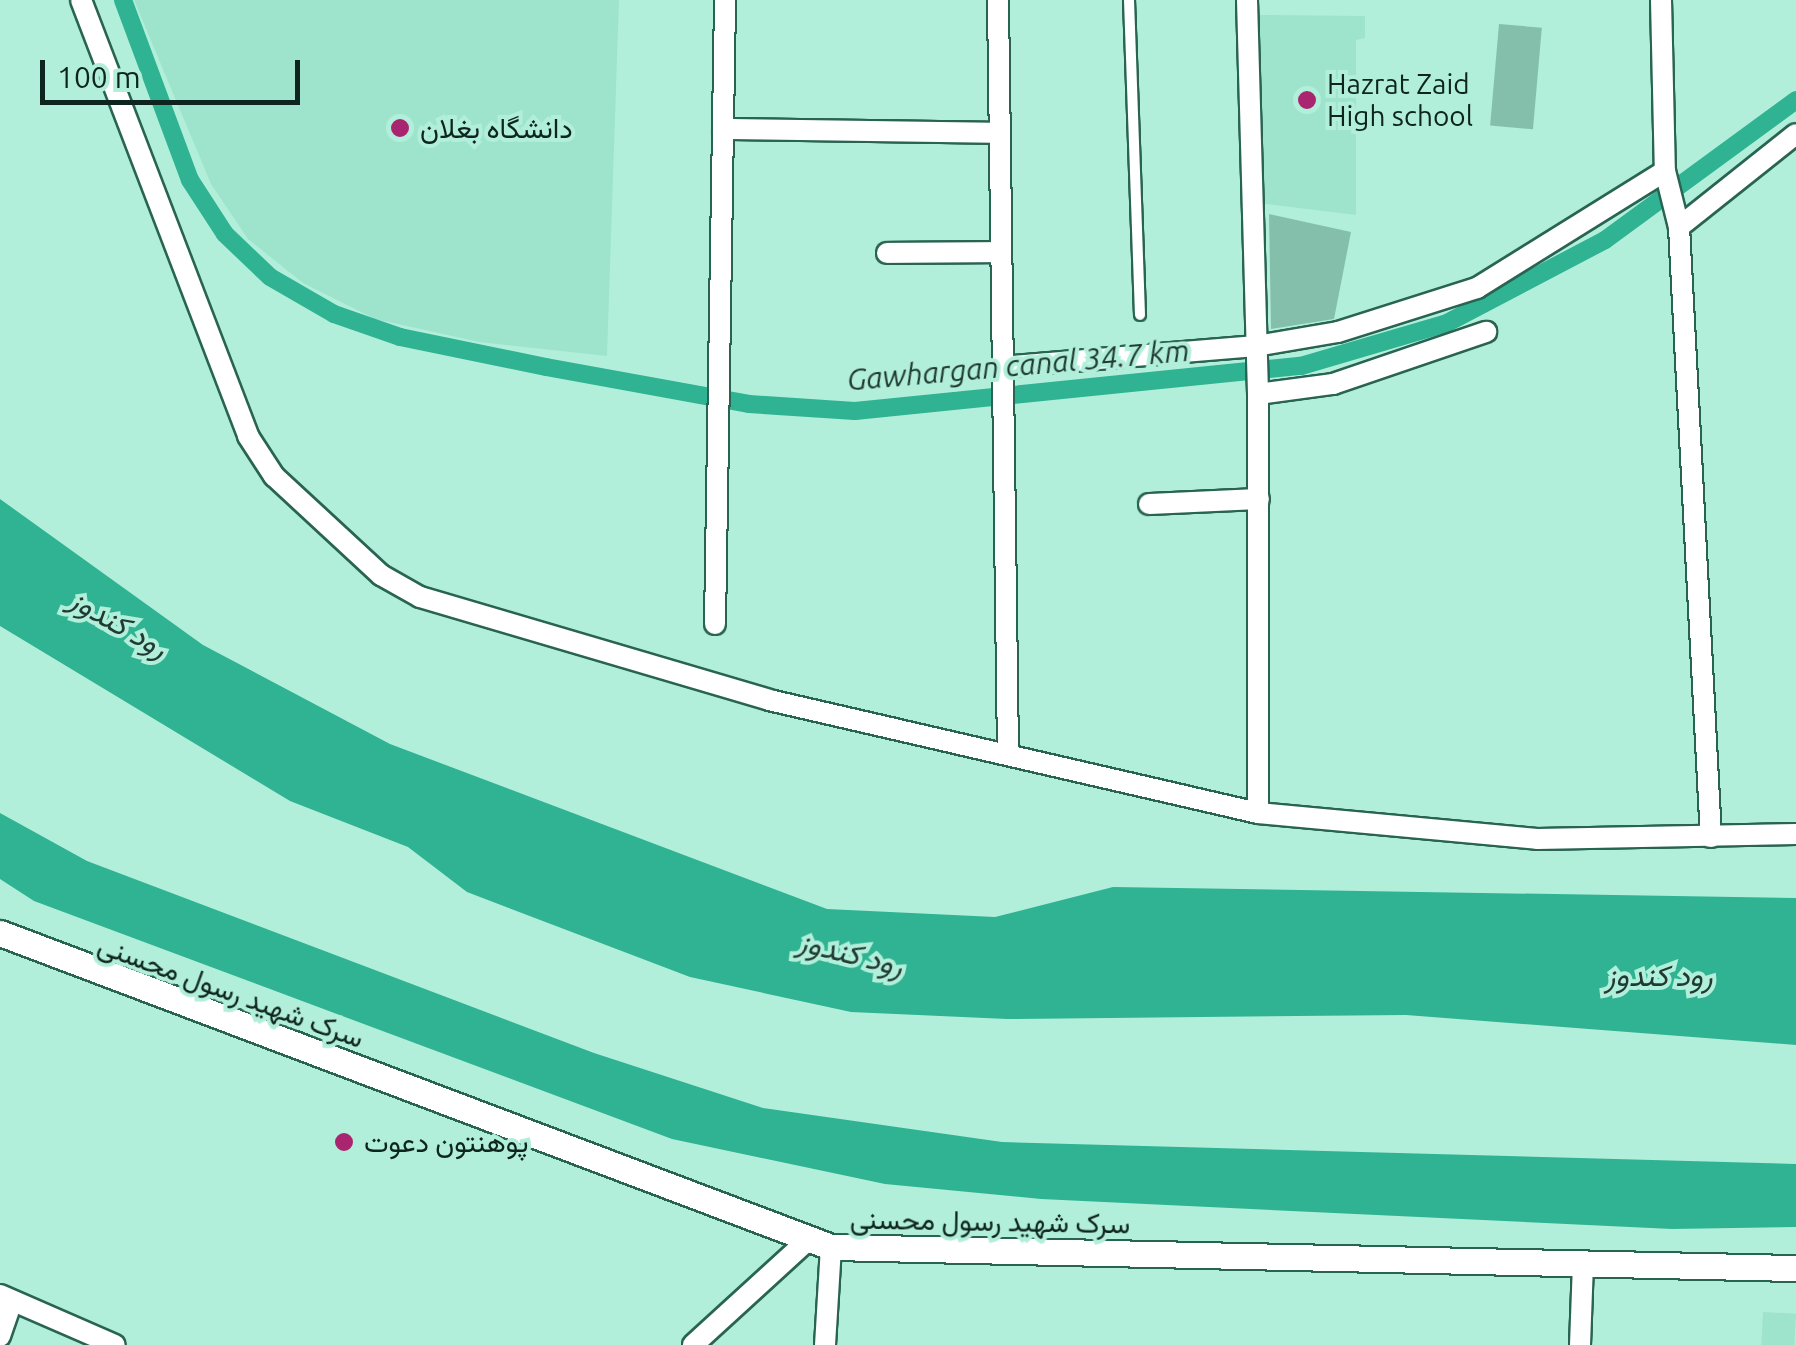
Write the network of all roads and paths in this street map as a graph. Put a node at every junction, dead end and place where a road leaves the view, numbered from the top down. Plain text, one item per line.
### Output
1 (80, 0) edge
2 (725, 0) edge
3 (998, 0) edge
4 (1129, 0) edge
5 (1247, 0) edge
6 (1660, 0) edge
7 (723, 129) junction
8 (999, 133) junction
9 (1796, 134) edge
10 (1666, 171) junction
11 (1678, 228) junction
12 (1000, 252) junction
13 (887, 253) dead end
14 (1140, 315) dead end
15 (1486, 332) dead end
16 (1256, 346) junction
17 (1000, 367) junction
18 (1258, 394) junction
19 (1259, 499) junction
20 (1149, 504) dead end
21 (715, 624) dead end
22 (1008, 754) junction
23 (1258, 813) junction
24 (1796, 834) edge
25 (1711, 838) junction
26 (0, 933) edge
27 (820, 1243) junction
28 (1583, 1263) junction
29 (1796, 1268) edge
30 (6, 1299) edge
31 (0, 1336) edge
32 (116, 1345) edge
33 (693, 1345) edge
34 (825, 1345) edge
35 (1580, 1345) edge

1 - 22 street
2 - 7 street
3 - 8 street
4 - 14 lane
5 - 16 street
6 - 10 street
7 - 8 street
7 - 21 street
8 - 12 street
9 - 11 street
10 - 11 street
10 - 16 street
11 - 25 street
12 - 13 street
12 - 17 street
15 - 18 street
16 - 17 street
16 - 18 street
17 - 22 street
18 - 19 street
19 - 20 street
19 - 23 street
22 - 23 street
23 - 25 street
24 - 25 street
26 - 27 street, سرک شهید رسول محسنی
27 - 28 street, سرک شهید رسول محسنی
27 - 33 street
27 - 34 street
28 - 29 street, سرک شهید رسول محسنی
28 - 35 street
30 - 31 street
30 - 32 street

